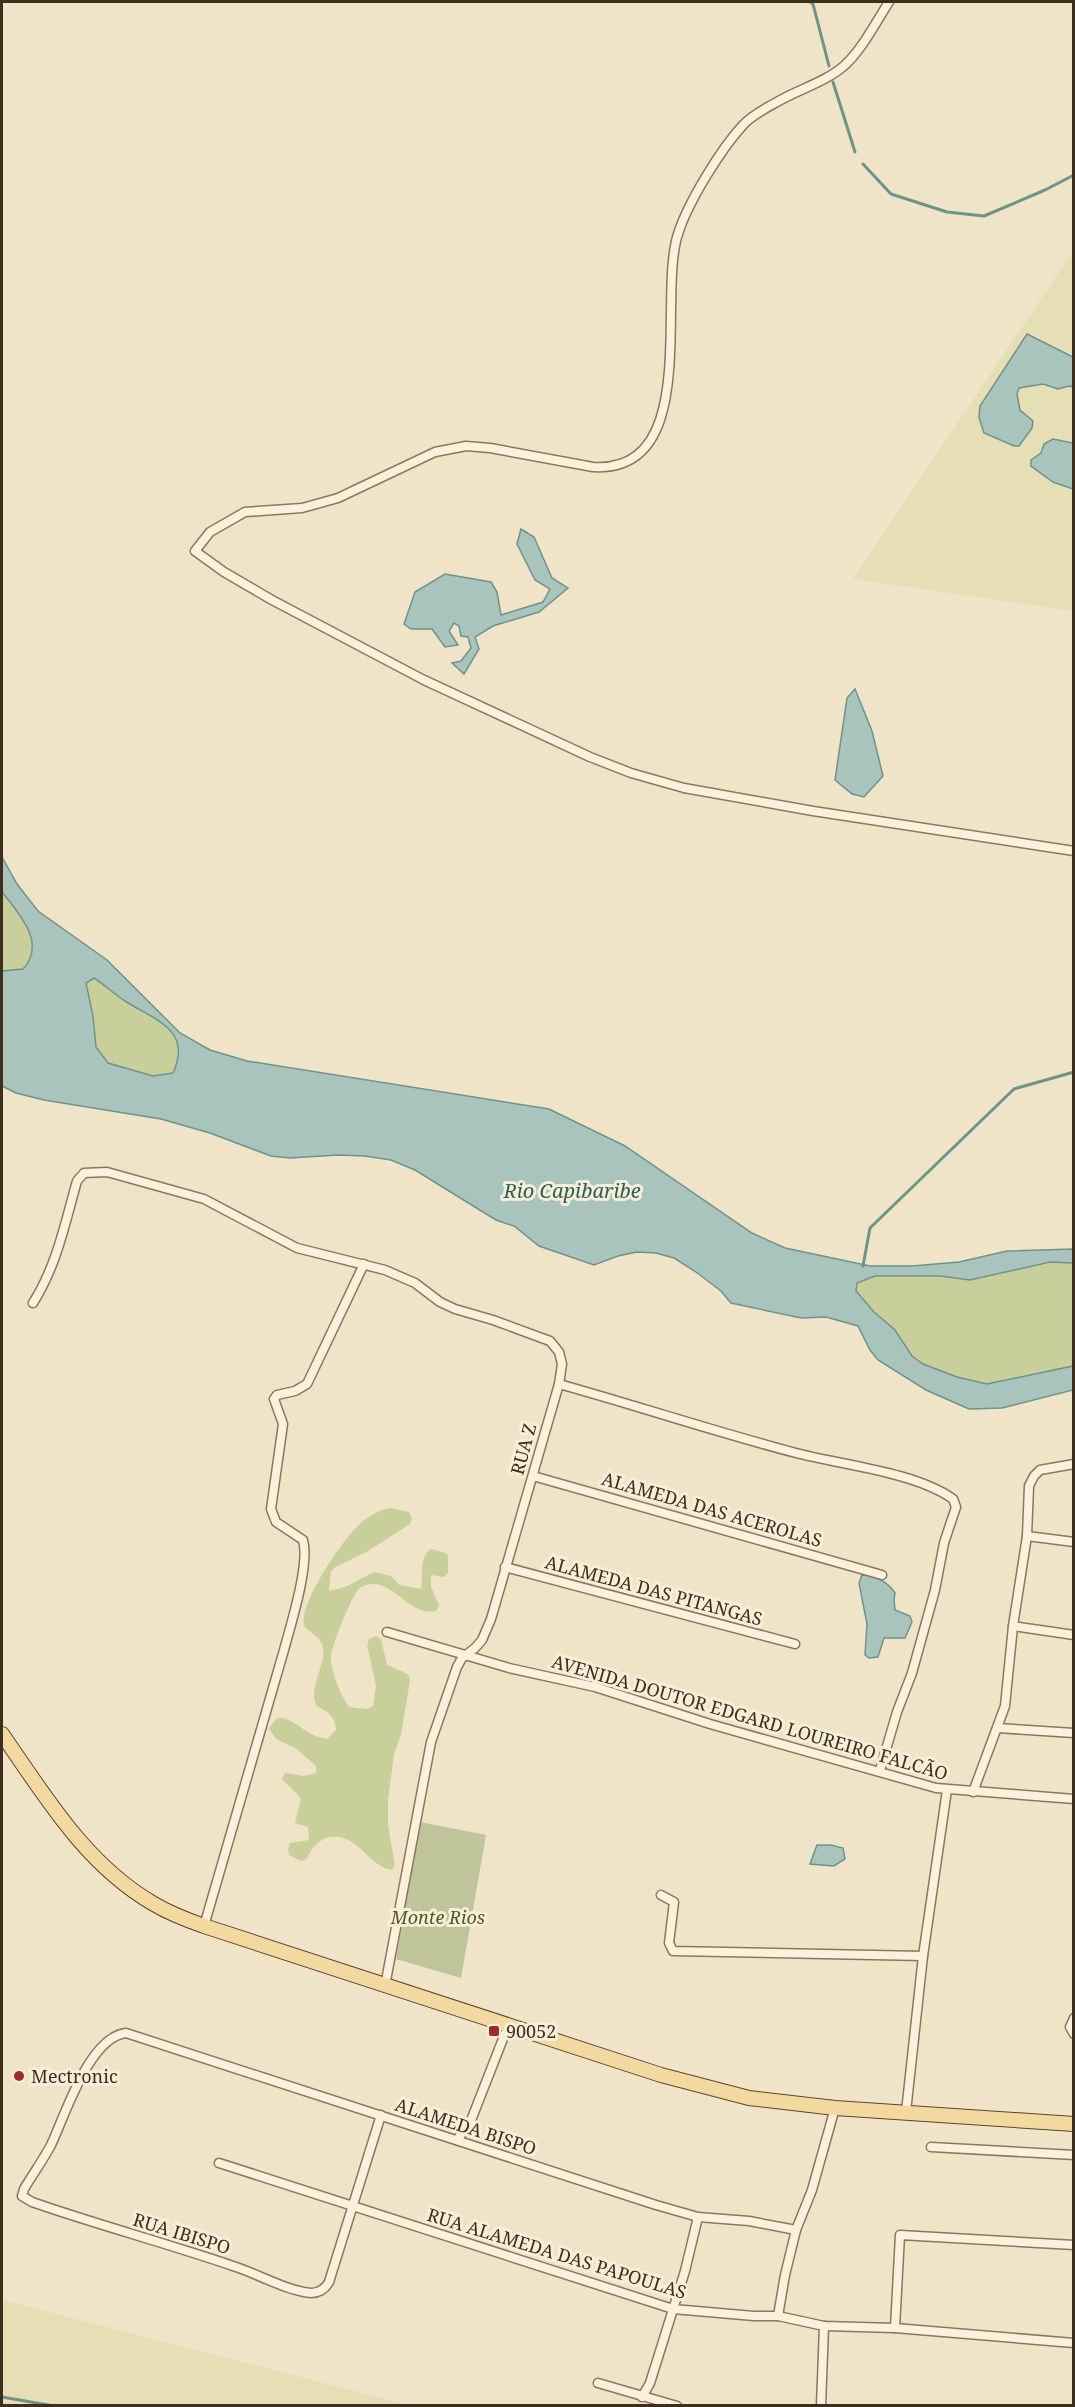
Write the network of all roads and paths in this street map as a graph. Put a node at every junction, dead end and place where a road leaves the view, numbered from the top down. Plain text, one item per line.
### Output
1 (889, 2) edge
2 (1074, 850) edge
3 (364, 1264) junction
4 (33, 1303) dead end
5 (559, 1383) junction
6 (1074, 1464) edge
7 (533, 1476) junction
8 (1027, 1536) junction
9 (1074, 1542) edge
10 (506, 1567) junction
11 (882, 1575) dead end
12 (1013, 1626) junction
13 (387, 1632) dead end
14 (1074, 1635) edge
15 (795, 1644) dead end
16 (465, 1655) junction
17 (998, 1728) junction
18 (1074, 1733) edge
19 (2, 1734) edge
20 (880, 1770) junction
21 (947, 1790) junction
22 (973, 1792) junction
23 (1074, 1799) edge
24 (662, 1895) dead end
25 (204, 1926) junction
26 (923, 1956) junction
27 (385, 1986) junction
28 (1074, 2018) edge
29 (508, 2026) junction
30 (1074, 2034) edge
31 (835, 2108) junction
32 (906, 2112) junction
33 (381, 2115) junction
34 (1074, 2124) edge
35 (457, 2140) junction
36 (931, 2147) dead end
37 (1074, 2155) edge
38 (219, 2163) dead end
39 (32, 2202) joint
40 (351, 2206) junction
41 (698, 2217) junction
42 (796, 2230) junction
43 (1074, 2245) edge
44 (673, 2309) junction
45 (778, 2316) junction
46 (824, 2326) junction
47 (895, 2328) junction
48 (1074, 2343) edge
49 (598, 2383) dead end
50 (642, 2397) junction
51 (677, 2406) edge
52 (821, 2406) edge

1 - 2 street
3 - 4 street
3 - 5 street, RUA Z
3 - 25 street
5 - 7 street, RUA Z
5 - 20 street
6 - 8 street
7 - 10 street, RUA Z
7 - 11 street, ALAMEDA DAS ACEROLAS
8 - 9 street
8 - 12 street
10 - 15 street, ALAMEDA DAS PITANGAS
10 - 16 street, RUA Z
12 - 14 street
12 - 17 street
13 - 16 street, AVENIDA DOUTOR EDGARD LOUREIRO FALCÃO
16 - 20 street, AVENIDA DOUTOR EDGARD LOUREIRO FALCÃO
16 - 27 street, RUA Z
17 - 18 street
17 - 22 street
19 - 25 main road
20 - 21 street, AVENIDA DOUTOR EDGARD LOUREIRO FALCÃO
21 - 22 street, AVENIDA DOUTOR EDGARD LOUREIRO FALCÃO
21 - 26 street
22 - 23 street, AVENIDA DOUTOR EDGARD LOUREIRO FALCÃO
24 - 26 street
25 - 27 main road
26 - 32 street
27 - 29 main road
28 - 30 street
29 - 31 main road
29 - 35 street
31 - 32 main road
31 - 42 street
32 - 34 main road
33 - 35 street, ALAMEDA BISPO
33 - 39 street, ALAMEDA BISPO
33 - 40 street
35 - 41 street, ALAMEDA BISPO
36 - 37 street
38 - 40 street, RUA ALAMEDA DAS PAPOULAS
39 - 40 street, RUA IBISPO
40 - 44 street, RUA ALAMEDA DAS PAPOULAS
41 - 42 street, ALAMEDA BISPO
41 - 44 street
42 - 45 street
43 - 47 street
44 - 45 street, RUA ALAMEDA DAS PAPOULAS
44 - 50 street
45 - 46 street, RUA ALAMEDA DAS PAPOULAS
46 - 47 street, RUA ALAMEDA DAS PAPOULAS
46 - 52 street
47 - 48 street, RUA ALAMEDA DAS PAPOULAS
49 - 50 street
50 - 51 street

